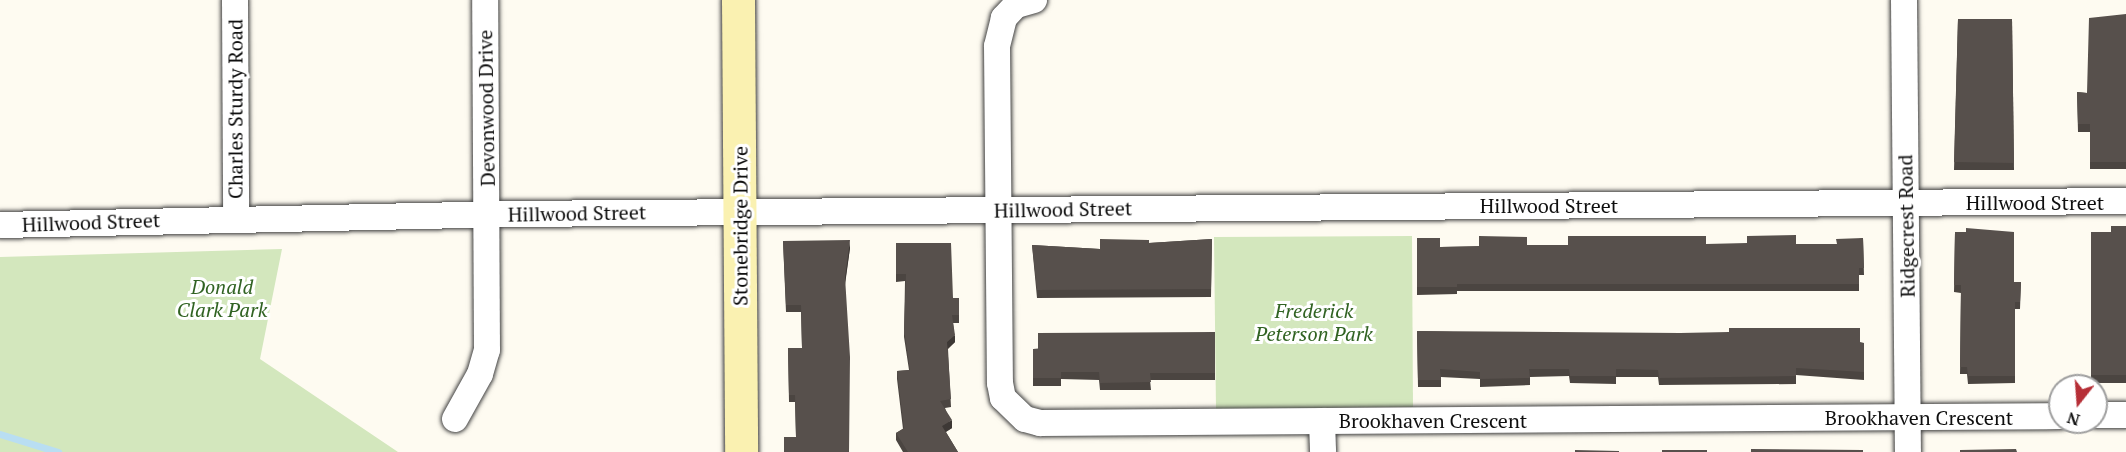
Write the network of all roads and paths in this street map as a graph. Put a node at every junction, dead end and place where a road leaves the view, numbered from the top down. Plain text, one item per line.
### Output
1 (235, 0) edge
2 (485, 0) edge
3 (738, 0) edge
4 (1034, 0) edge
5 (1904, 0) edge
6 (2126, 201) edge
7 (1906, 203) junction
8 (999, 210) junction
9 (740, 212) junction
10 (487, 215) junction
11 (236, 218) junction
12 (0, 225) edge
13 (2108, 415) edge
14 (2126, 415) edge
15 (2048, 416) edge
16 (1908, 417) junction
17 (454, 419) dead end
18 (1322, 421) junction
19 (741, 452) edge
20 (1323, 452) edge
21 (1908, 452) edge

1 - 11 street, Charles Sturdy Road
2 - 10 street, Devonwood Drive
3 - 9 street, Stonebridge Drive
4 - 8 street, Brookhaven Crescent
5 - 7 street, Ridgecrest Road
6 - 7 street, Hillwood Street
7 - 8 street, Hillwood Street
7 - 16 street, Ridgecrest Road
8 - 9 street, Hillwood Street
8 - 18 street, Brookhaven Crescent
9 - 10 street, Hillwood Street
9 - 19 street, Stonebridge Drive
10 - 11 street, Hillwood Street
10 - 17 street, Devonwood Drive
11 - 12 street, Hillwood Street
13 - 14 street
15 - 16 street, Brookhaven Crescent
16 - 18 street, Brookhaven Crescent
16 - 21 street, Ridgecrest Road
18 - 20 street

